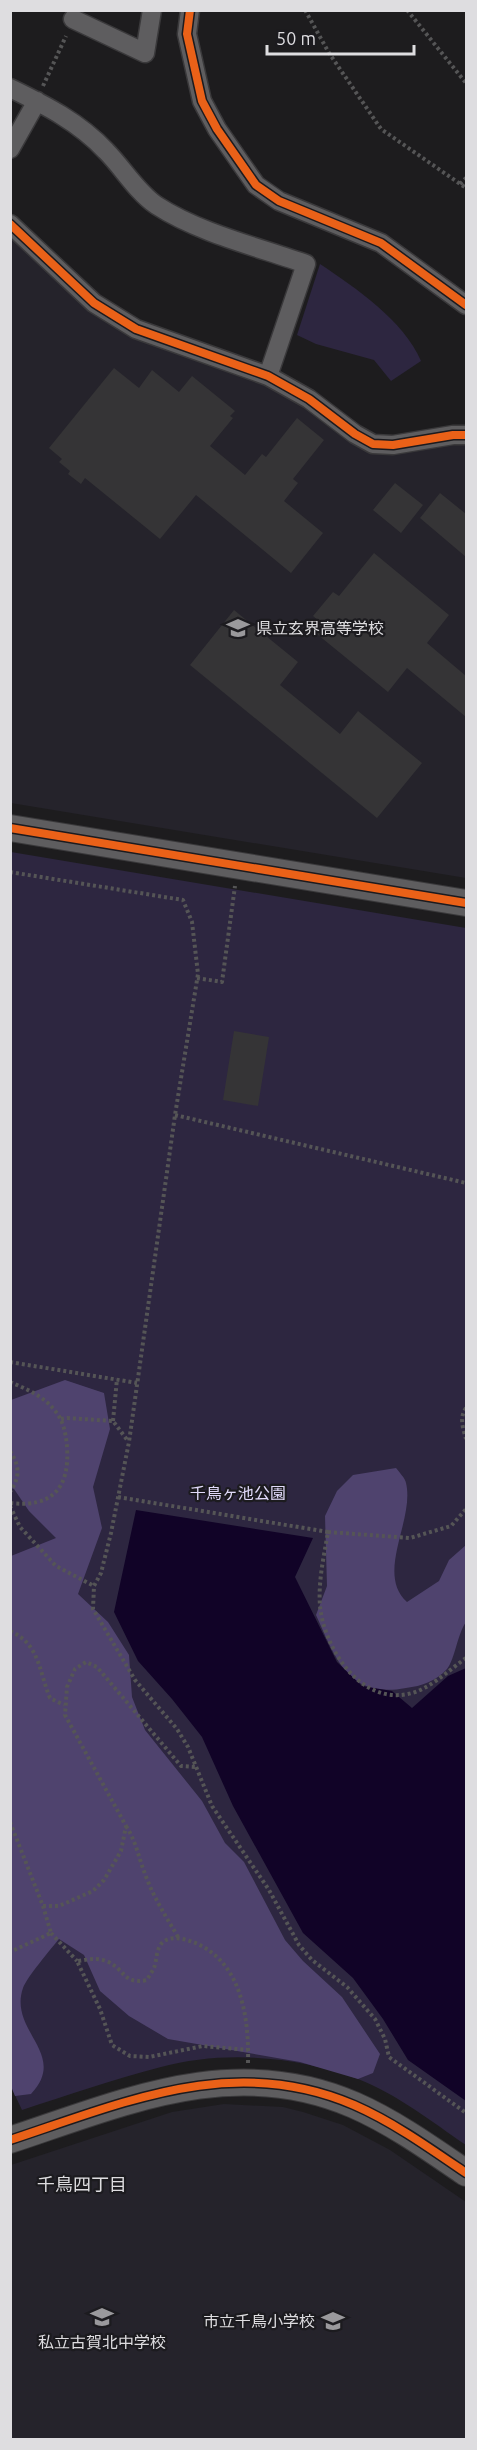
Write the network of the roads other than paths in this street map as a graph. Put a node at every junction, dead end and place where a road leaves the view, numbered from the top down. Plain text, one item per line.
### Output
1 (152, 10) edge
2 (190, 10) edge
3 (73, 19) road end
4 (10, 88) edge
5 (37, 101) junction
6 (10, 149) edge
7 (10, 224) edge
8 (466, 305) edge
9 (268, 376) junction
10 (466, 435) edge
11 (10, 828) edge
12 (466, 903) edge
13 (10, 2140) edge
14 (466, 2173) edge

1 - 3 street
2 - 8 street
4 - 5 street
5 - 6 street
5 - 9 street
7 - 9 street
9 - 10 street
11 - 12 street
13 - 14 street

